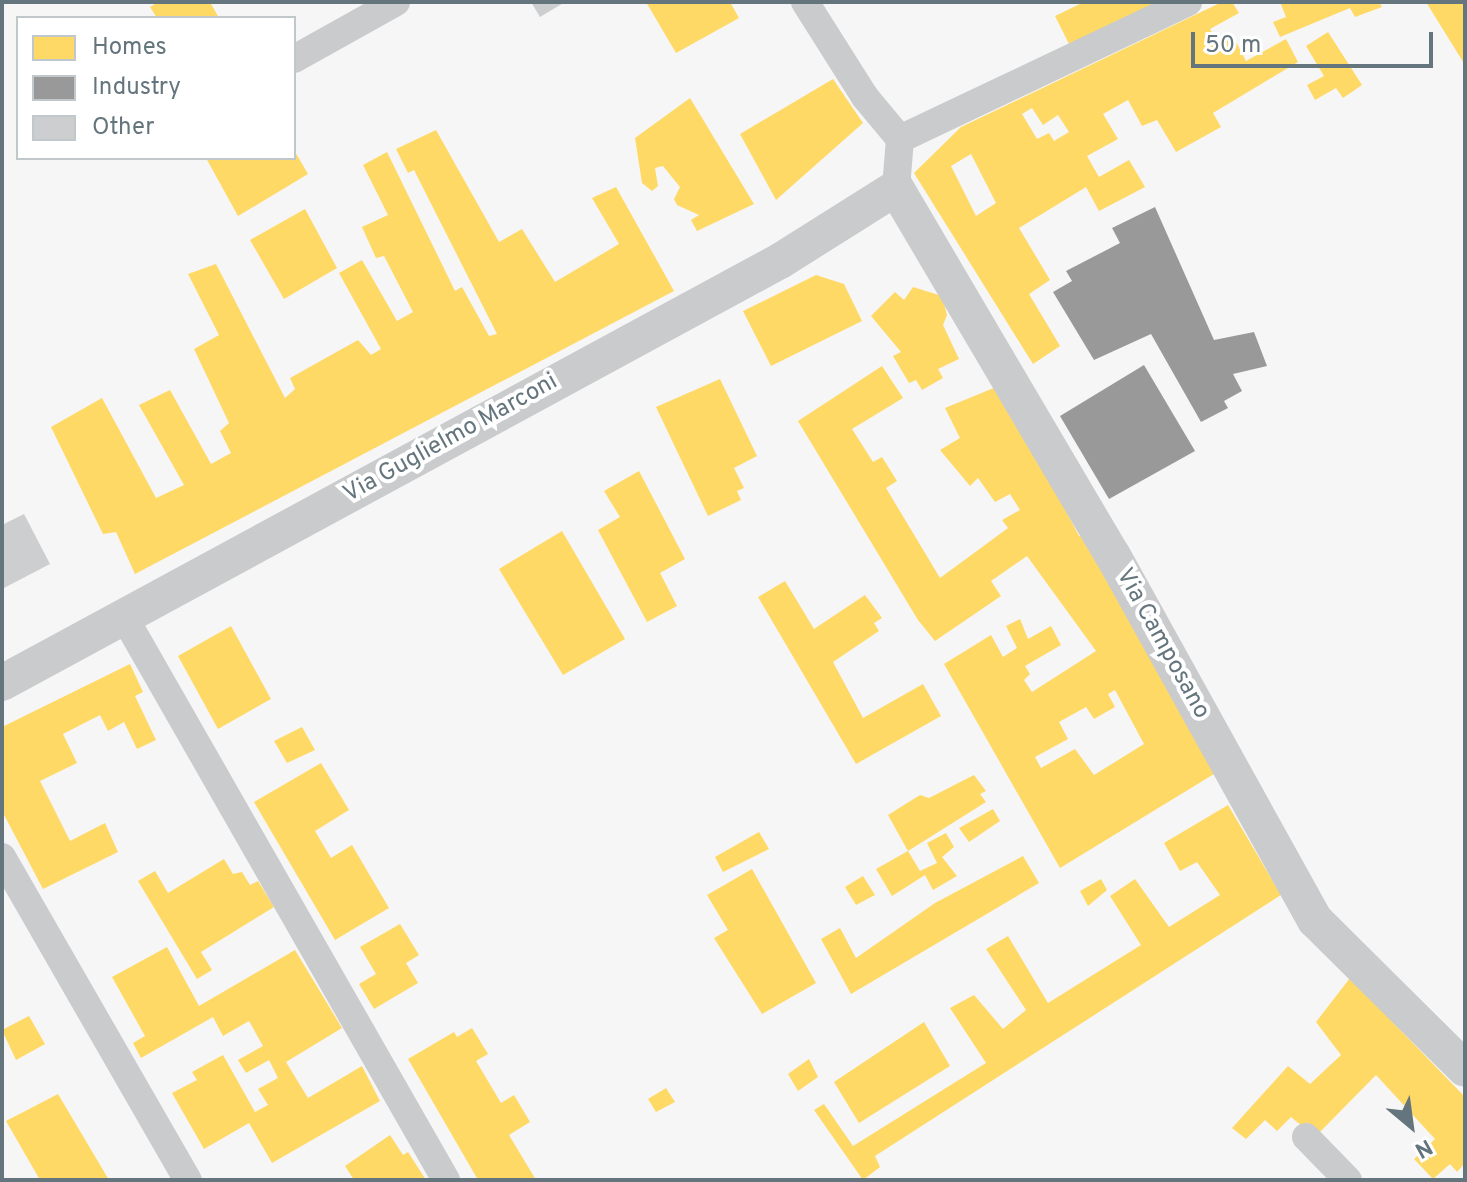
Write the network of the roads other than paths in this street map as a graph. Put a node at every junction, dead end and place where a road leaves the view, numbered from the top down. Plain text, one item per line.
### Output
1 (396, 2) edge
2 (805, 2) edge
3 (1188, 2) edge
4 (296, 58) edge
5 (900, 139) junction
6 (896, 188) junction
7 (123, 615) junction
8 (2, 683) edge
9 (2, 857) edge
10 (1465, 1069) edge
11 (1306, 1137) dead end
12 (188, 1180) edge
13 (446, 1180) edge
14 (1348, 1180) edge

1 - 4 street
2 - 5 street
3 - 5 street
5 - 6 street
6 - 7 street, Via Guglielmo Marconi
6 - 10 street, Via Camposano
7 - 8 street, Via Guglielmo Marconi
7 - 13 street
9 - 12 street
11 - 14 street

